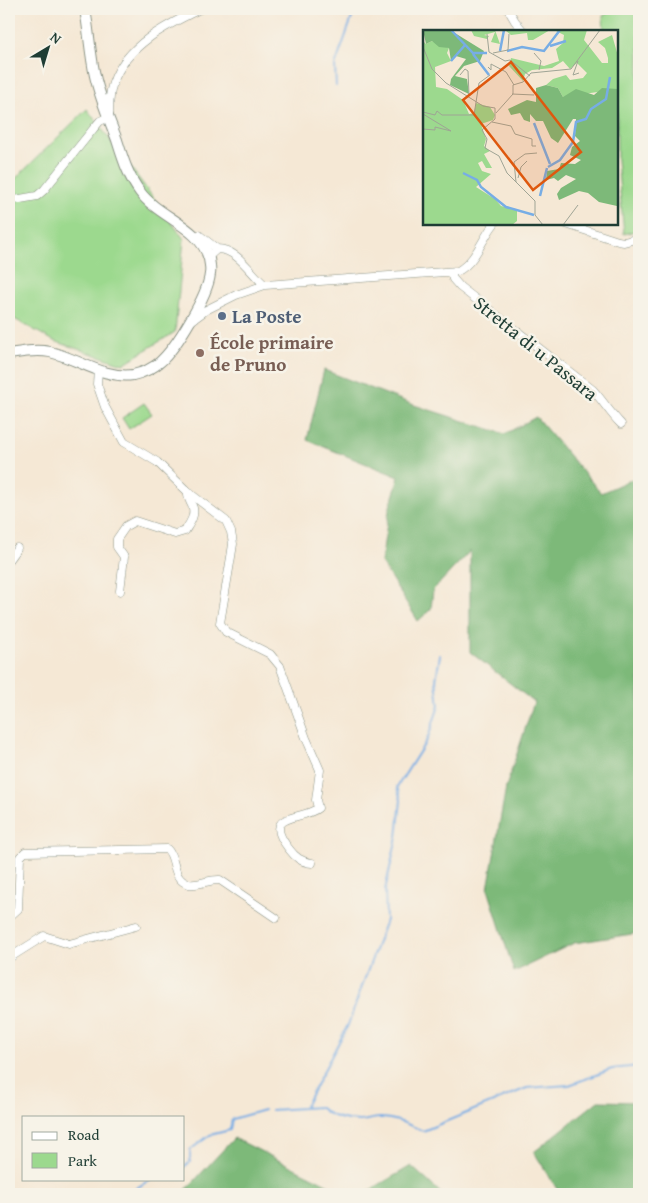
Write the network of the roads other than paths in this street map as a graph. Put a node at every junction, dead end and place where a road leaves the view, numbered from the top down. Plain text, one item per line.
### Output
1 (85, 9) edge
2 (200, 9) edge
3 (508, 9) edge
4 (522, 30) edge
5 (109, 117) junction
6 (9, 201) edge
7 (493, 225) edge
8 (569, 225) edge
9 (189, 232) junction
10 (639, 238) edge
11 (217, 249) junction
12 (208, 257) junction
13 (451, 273) junction
14 (265, 285) junction
15 (189, 322) junction
16 (9, 354) edge
17 (98, 370) junction
18 (621, 424) dead end
19 (188, 492) junction
20 (17, 548) dead end
21 (9, 560) edge
22 (120, 591) dead end
23 (312, 862) dead end
24 (9, 917) edge
25 (276, 918) dead end
26 (136, 926) dead end
27 (9, 958) edge

1 - 5 street
2 - 5 street
3 - 4 street
5 - 6 street
5 - 9 street
7 - 13 street
8 - 10 street
9 - 11 street
9 - 12 street
11 - 12 street
11 - 14 street
12 - 15 street
13 - 14 street
13 - 18 street, Stretta di u Passara
14 - 15 street
15 - 17 street
16 - 17 street
17 - 19 street
19 - 22 street
19 - 23 street
20 - 21 street
24 - 25 street
26 - 27 street

